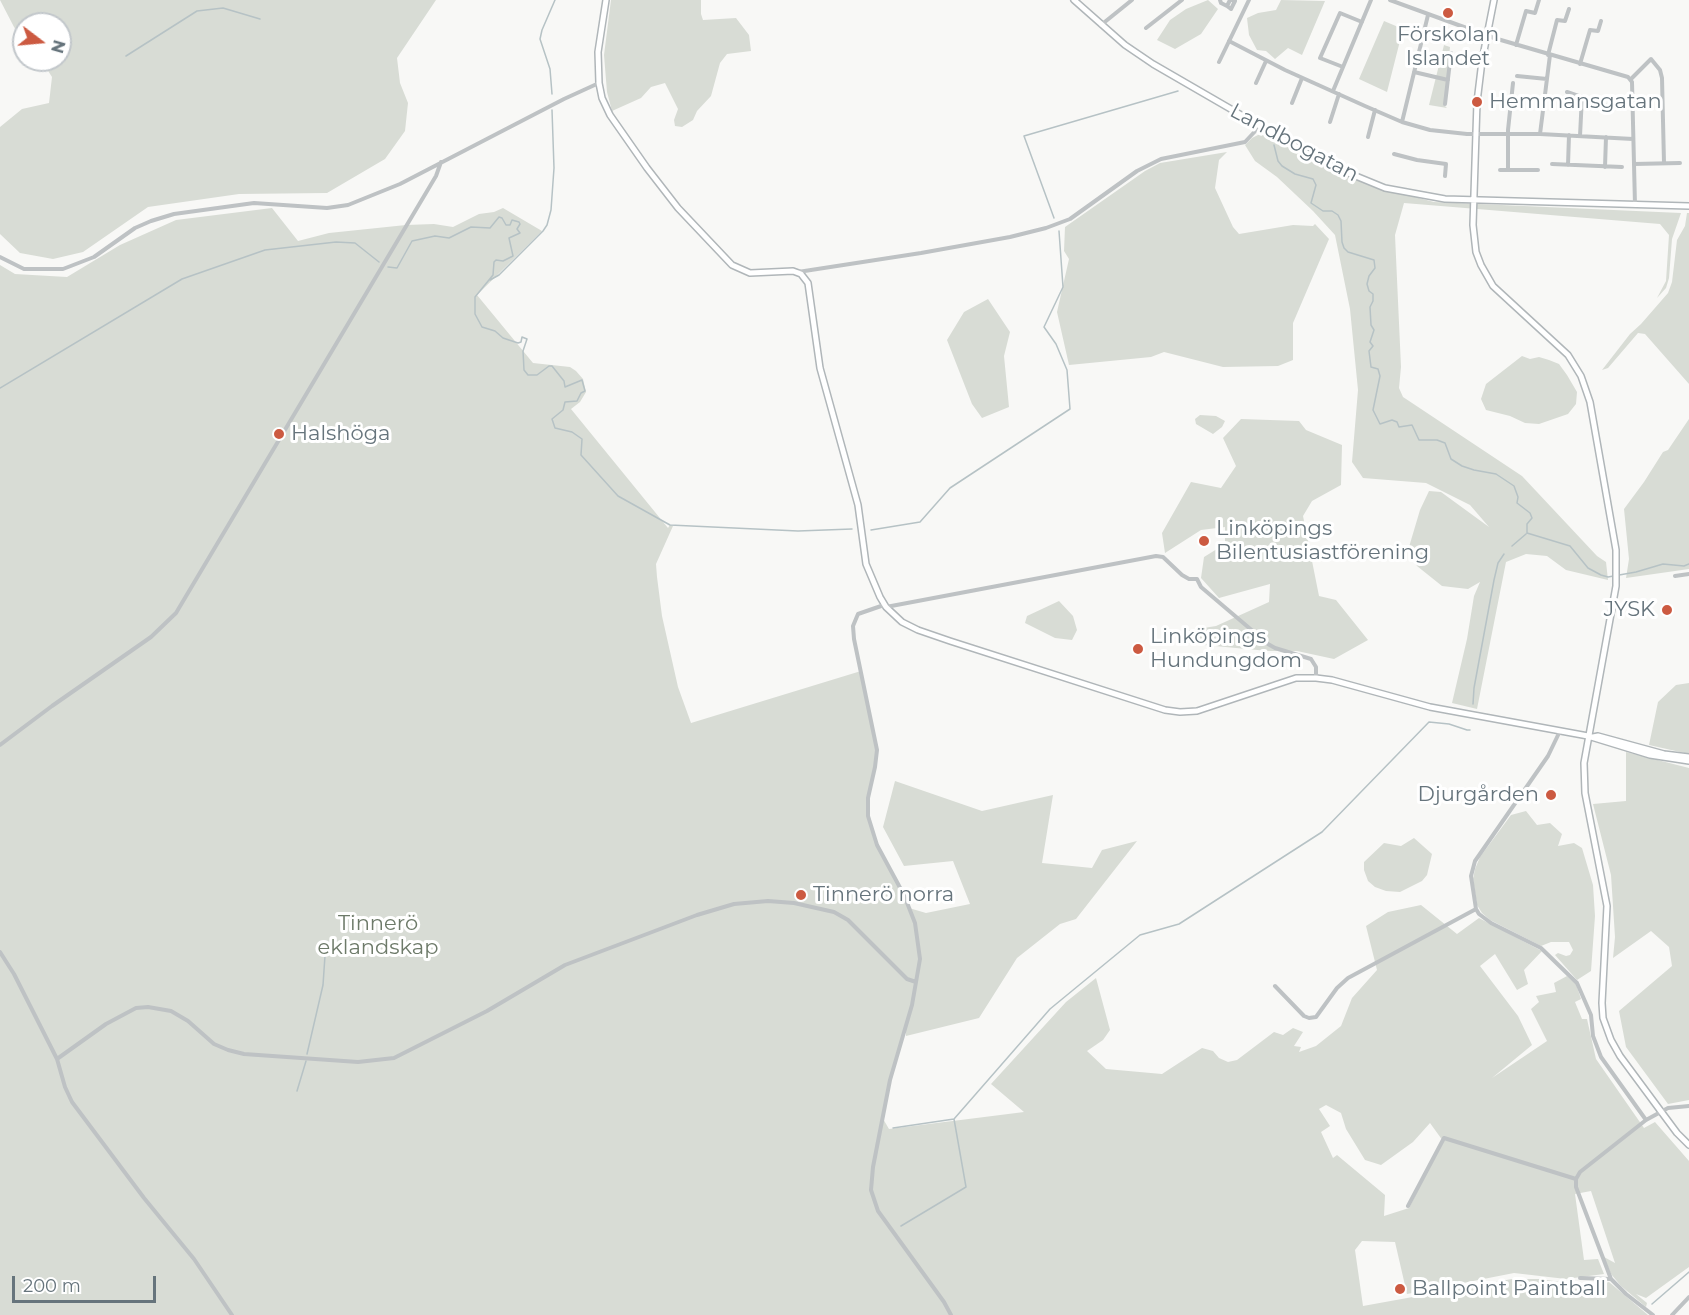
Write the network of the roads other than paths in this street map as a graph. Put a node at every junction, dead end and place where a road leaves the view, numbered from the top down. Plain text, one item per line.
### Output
1 (606, 0) edge
2 (1074, 0) edge
3 (1132, 0) edge
4 (1220, 0) edge
5 (1231, 0) edge
6 (1249, 0) edge
7 (1371, 0) edge
8 (1390, 0) edge
9 (1494, 0) edge
10 (1539, 0) edge
11 (1178, 1) edge
12 (1569, 9) dead end
13 (1428, 15) junction
14 (1601, 21) dead end
15 (1362, 22) junction
16 (1101, 25) junction
17 (1146, 28) dead end
18 (1486, 35) junction
19 (1229, 41) junction
20 (1516, 45) junction
21 (1451, 53) dead end
22 (1549, 55) junction
23 (1266, 61) junction
24 (1219, 62) dead end
25 (1581, 63) junction
26 (1342, 68) junction
27 (1414, 72) junction
28 (1517, 76) dead end
29 (1302, 78) junction
30 (1547, 79) junction
31 (1630, 79) junction
32 (1448, 80) junction
33 (599, 83) junction
34 (1256, 83) dead end
35 (1513, 83) dead end
36 (1333, 92) junction
37 (1568, 92) dead end
38 (1339, 94) junction
39 (1582, 96) junction
40 (1292, 103) dead end
41 (1445, 104) dead end
42 (1632, 106) junction
43 (1375, 110) junction
44 (1330, 122) dead end
45 (1402, 122) junction
46 (1260, 126) junction
47 (1508, 134) junction
48 (1540, 134) junction
49 (1476, 135) junction
50 (1569, 135) junction
51 (1581, 136) junction
52 (1368, 137) dead end
53 (1606, 137) junction
54 (1633, 139) junction
55 (1394, 154) dead end
56 (441, 162) junction
57 (1680, 163) dead end
58 (1552, 164) dead end
59 (1634, 164) junction
60 (1664, 164) junction
61 (1568, 165) junction
62 (1605, 167) junction
63 (1622, 167) dead end
64 (1500, 170) dead end
65 (1508, 170) junction
66 (1538, 170) dead end
67 (1445, 176) dead end
68 (1474, 200) junction
69 (1635, 205) junction
70 (1689, 206) edge
71 (0, 257) edge
72 (797, 273) junction
73 (1689, 574) edge
74 (1675, 576) dead end
75 (886, 606) junction
76 (1316, 678) junction
77 (1560, 731) junction
78 (1590, 737) junction
79 (0, 745) edge
80 (1689, 759) edge
81 (1476, 909) junction
82 (0, 952) edge
83 (916, 982) junction
84 (1275, 986) dead end
85 (57, 1059) junction
86 (1689, 1106) edge
87 (1661, 1111) junction
88 (1646, 1120) junction
89 (1689, 1145) edge
90 (1576, 1179) junction
91 (1408, 1206) dead end
92 (1580, 1278) dead end
93 (1611, 1279) junction
94 (1689, 1297) edge
95 (232, 1315) edge
96 (951, 1315) edge
97 (1653, 1315) edge
98 (1672, 1315) edge

1 - 33 street
2 - 16 street, Landbogatan
3 - 16 street
4 - 5 street
6 - 19 street
7 - 15 street
8 - 13 street
9 - 18 street
10 - 20 street
11 - 17 street
12 - 22 street
13 - 18 street
13 - 27 street
14 - 25 street
15 - 26 street
15 - 26 street
16 - 46 street, Landbogatan
18 - 20 street
18 - 49 street
19 - 23 street
19 - 24 street
20 - 22 street
21 - 32 street
22 - 25 street
22 - 30 street
23 - 29 street
23 - 34 street
25 - 31 street
26 - 36 street
27 - 32 street
27 - 45 street
28 - 30 street
29 - 36 street
29 - 40 street
30 - 48 street
31 - 42 street
31 - 60 street
32 - 41 street
33 - 56 street
33 - 72 street
35 - 47 street
36 - 38 street
37 - 39 street
38 - 43 street
38 - 44 street
39 - 42 street
39 - 51 street
42 - 54 street
43 - 45 street
43 - 52 street
45 - 49 street
46 - 68 street, Landbogatan
46 - 72 street
47 - 48 street
47 - 49 street
47 - 65 street
48 - 50 street
49 - 68 street
50 - 51 street
50 - 61 street
51 - 53 street
53 - 54 street
53 - 62 street
54 - 59 street
55 - 67 street
56 - 71 street
56 - 79 street
57 - 60 street
58 - 61 street
59 - 60 street
59 - 69 street
61 - 62 street
62 - 63 street
64 - 65 street
65 - 66 street
68 - 69 street, Landbogatan
68 - 78 street
69 - 70 street, Landbogatan
72 - 75 street
73 - 74 street
75 - 76 street
75 - 76 street
75 - 83 street
76 - 77 street
77 - 78 street
77 - 81 street
78 - 80 street
78 - 87 street
81 - 84 street
81 - 88 street
82 - 85 street
83 - 85 street
83 - 96 street
85 - 95 street
86 - 87 street
87 - 88 street
87 - 89 street
88 - 90 street
90 - 91 street
90 - 93 street
92 - 93 street
93 - 97 street
94 - 98 street

